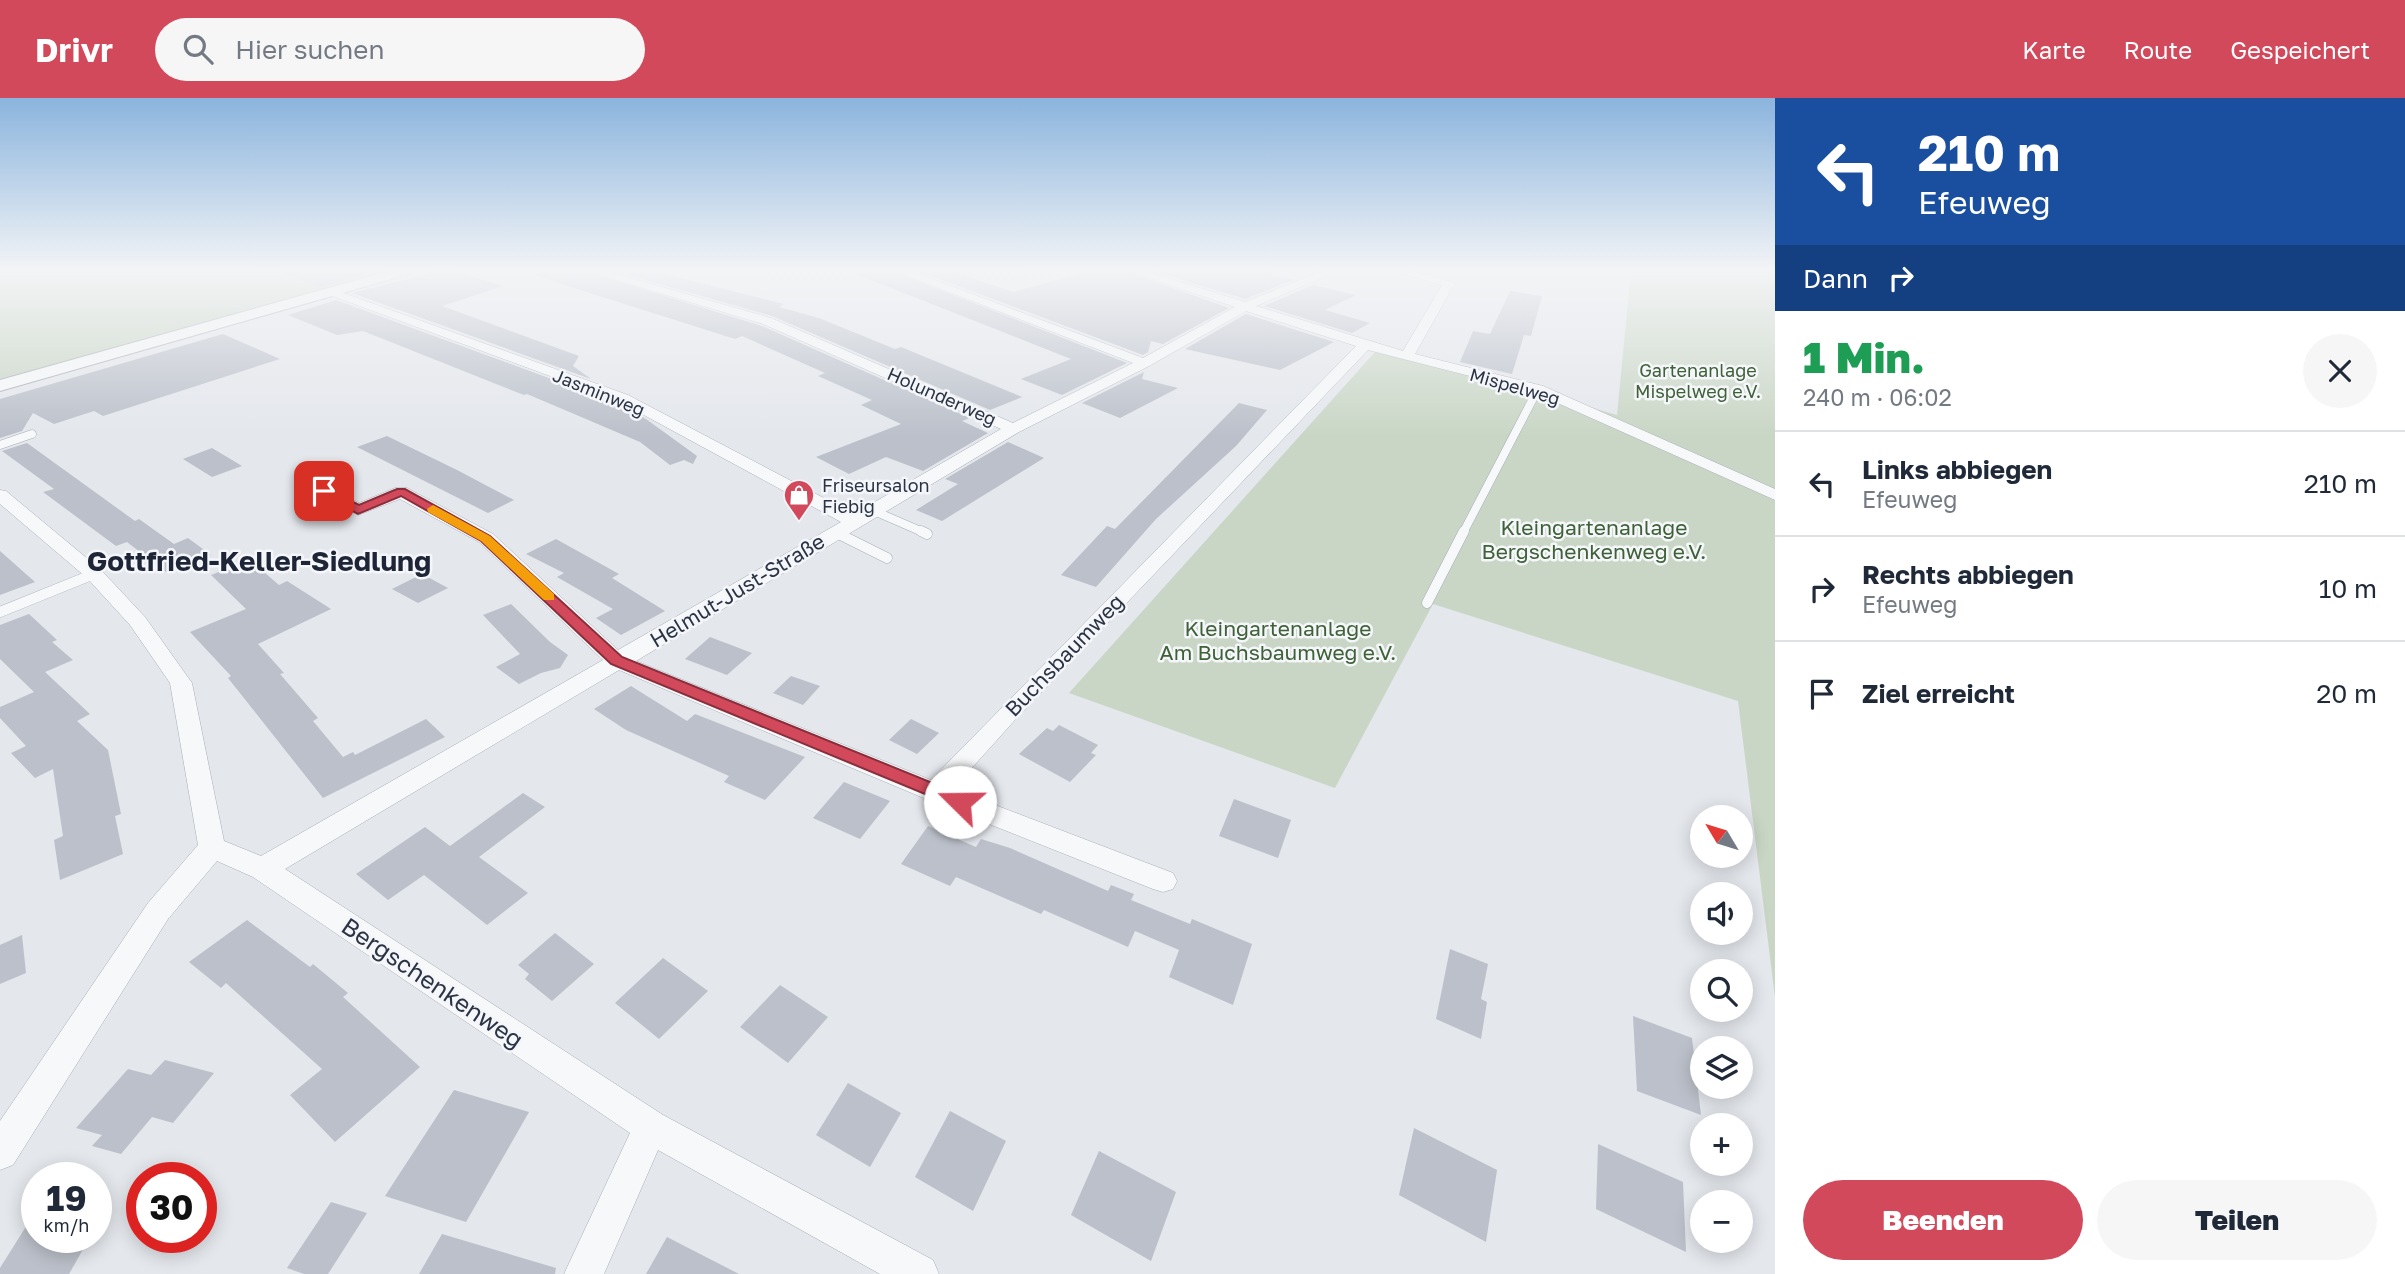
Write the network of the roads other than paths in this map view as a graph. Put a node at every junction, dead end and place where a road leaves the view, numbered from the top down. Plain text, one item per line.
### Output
1 (212, 326) edge
2 (424, 326) edge
3 (779, 326) edge
4 (1046, 326) edge
5 (1210, 326) edge
6 (1304, 326) edge
7 (1424, 326) edge
8 (1365, 345) junction
9 (1406, 357) junction
10 (1144, 363) junction
11 (0, 386) edge
12 (1538, 390) junction
13 (1013, 429) junction
14 (32, 435) dead end
15 (0, 445) edge
16 (307, 481) dead end
17 (0, 495) edge
18 (1775, 495) edge
19 (872, 510) junction
20 (853, 521) junction
21 (835, 532) junction
22 (927, 534) dead end
23 (887, 558) dead end
24 (94, 574) junction
25 (1427, 603) dead end
26 (0, 612) edge
27 (617, 661) junction
28 (935, 792) junction
29 (212, 847) junction
30 (263, 869) junction
31 (1163, 881) dead end
32 (651, 1127) junction
33 (0, 1152) edge
34 (584, 1274) edge
35 (919, 1274) edge

1 - 11 street
2 - 20 street, Jasminweg
3 - 13 street, Holunderweg
4 - 10 street
5 - 10 street, Helmut-Just-Straße
6 - 8 street, Mispelweg
7 - 9 street
8 - 9 street, Mispelweg
8 - 28 street, Buchsbaumweg
9 - 12 street, Mispelweg
10 - 13 street, Helmut-Just-Straße
12 - 18 street, Mispelweg
12 - 25 lane
13 - 19 street, Helmut-Just-Straße
14 - 15 lane
16 - 27 street
17 - 24 street
19 - 20 street, Helmut-Just-Straße
19 - 22 lane
20 - 21 street, Helmut-Just-Straße
21 - 23 lane
21 - 27 street, Helmut-Just-Straße
24 - 26 lane
24 - 29 street
27 - 28 street
27 - 30 street, Helmut-Just-Straße
28 - 31 street
29 - 30 street, Bergschenkenweg
29 - 33 street
30 - 32 street, Bergschenkenweg
32 - 34 street
32 - 35 street, Bergschenkenweg

